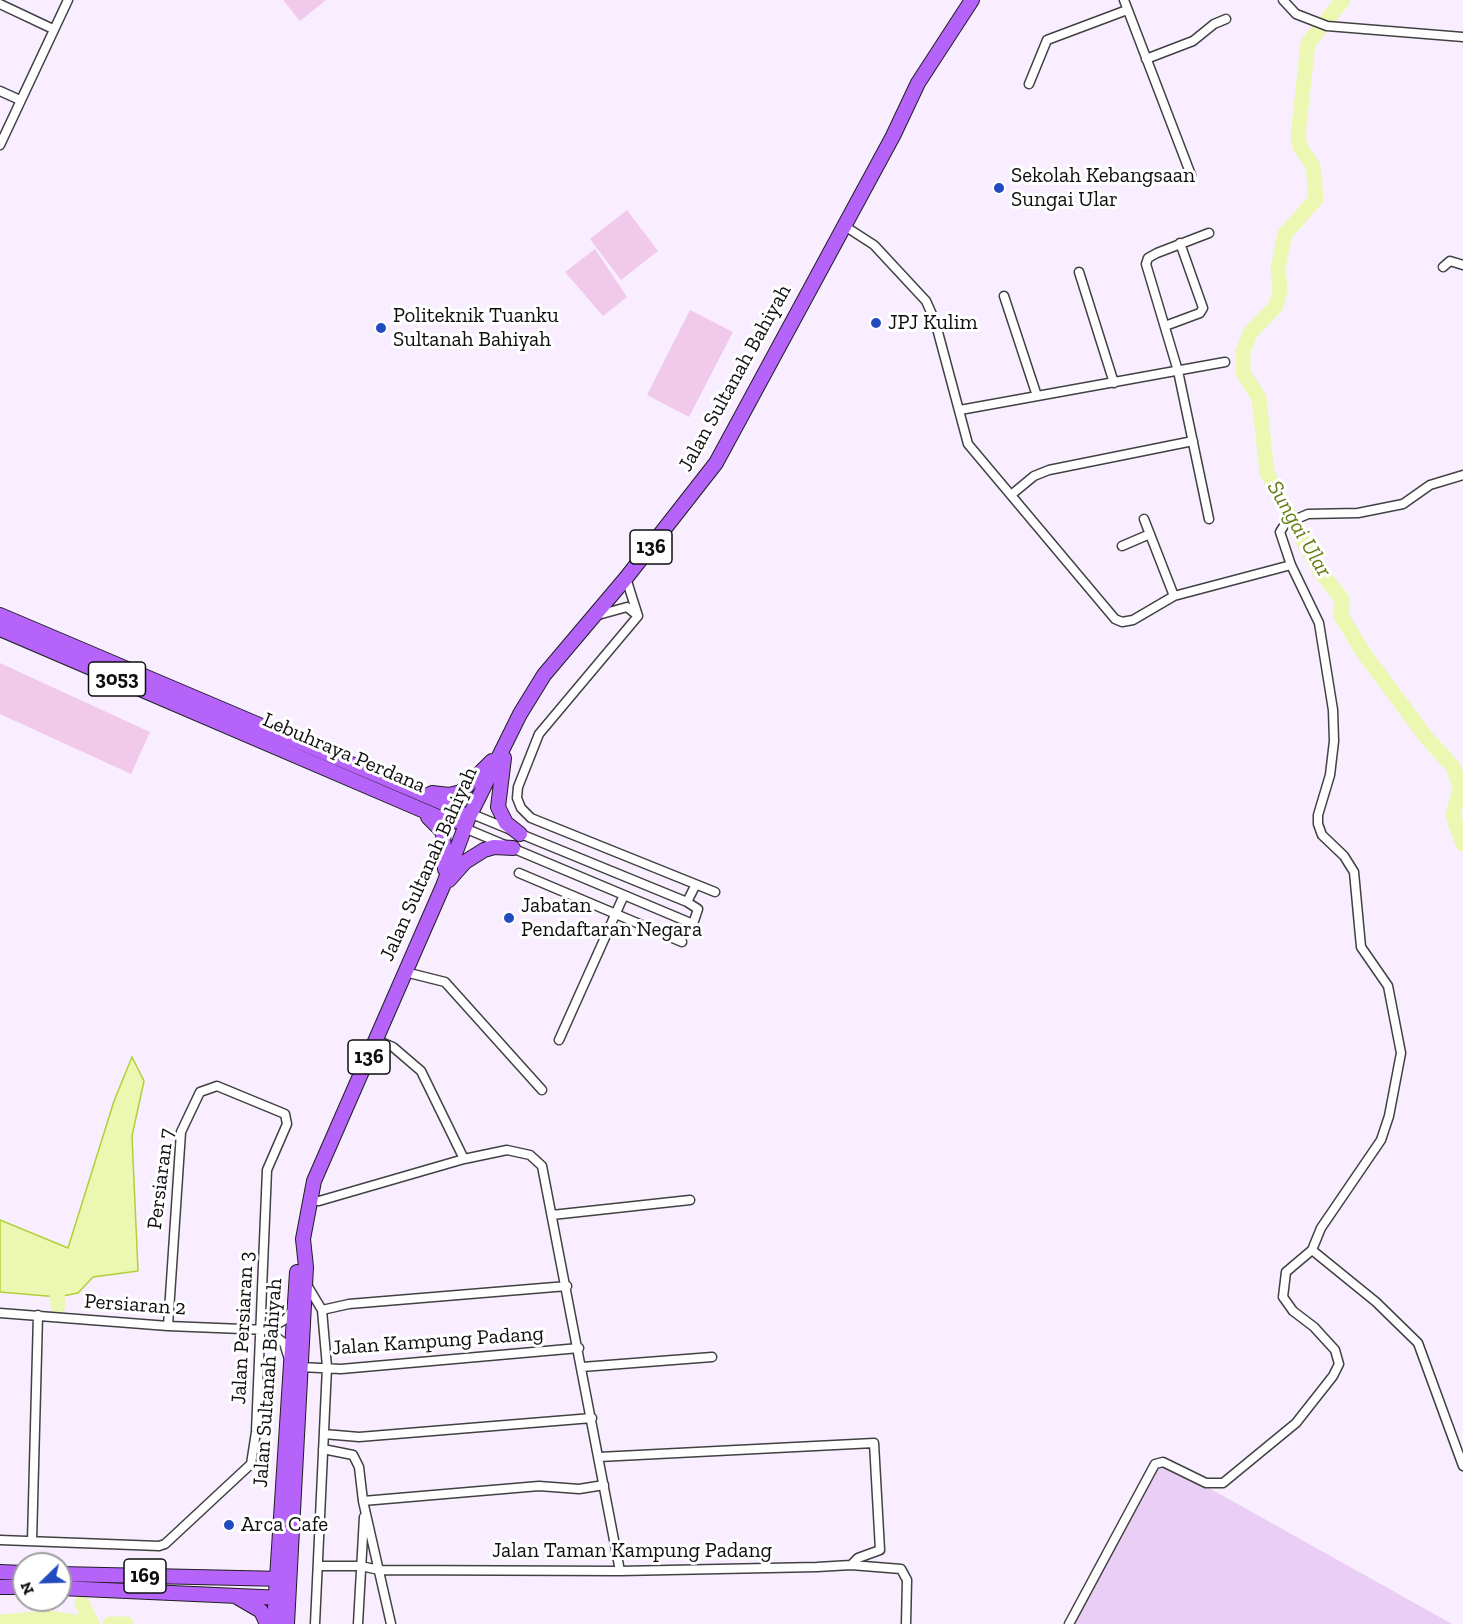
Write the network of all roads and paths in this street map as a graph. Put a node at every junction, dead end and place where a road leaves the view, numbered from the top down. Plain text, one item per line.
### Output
1 (68, 0) edge
2 (972, 0) edge
3 (1124, 0) edge
4 (1283, 0) edge
5 (0, 4) edge
6 (1127, 10) junction
7 (1226, 19) dead end
8 (53, 29) junction
9 (1463, 37) edge
10 (1146, 59) junction
11 (1029, 84) dead end
12 (0, 91) edge
13 (20, 100) junction
14 (0, 145) edge
15 (1191, 175) dead end
16 (843, 225) junction
17 (1209, 233) dead end
18 (1180, 243) junction
19 (1463, 265) edge
20 (1443, 267) dead end
21 (1079, 272) dead end
22 (1004, 296) dead end
23 (1165, 326) junction
24 (1225, 362) dead end
25 (1178, 371) junction
26 (1114, 383) junction
27 (1037, 396) junction
28 (960, 410) junction
29 (1193, 441) junction
30 (1463, 475) edge
31 (1011, 495) junction
32 (1144, 519) dead end
33 (1209, 519) dead end
34 (1150, 534) junction
35 (1122, 546) dead end
36 (1291, 565) junction
37 (626, 578) junction
38 (1174, 596) junction
39 (0, 615) edge
40 (594, 616) junction
41 (638, 616) junction
42 (0, 629) edge
43 (235, 728) junction
44 (284, 734) junction
45 (506, 745) junction
46 (379, 790) junction
47 (400, 793) junction
48 (467, 820) junction
49 (519, 834) junction
50 (513, 848) junction
51 (519, 873) dead end
52 (443, 886) junction
53 (695, 886) junction
54 (715, 892) dead end
55 (624, 895) junction
56 (687, 902) junction
57 (616, 913) junction
58 (682, 942) dead end
59 (405, 972) junction
60 (376, 1040) junction
61 (559, 1040) dead end
62 (542, 1090) dead end
63 (248, 1098) joint
64 (464, 1158) junction
65 (309, 1200) junction
66 (690, 1200) dead end
67 (552, 1215) junction
68 (1312, 1250) junction
69 (302, 1253) junction
70 (305, 1282) junction
71 (567, 1286) junction
72 (294, 1307) junction
73 (322, 1310) junction
74 (0, 1313) edge
75 (38, 1315) junction
76 (168, 1326) junction
77 (264, 1330) junction
78 (579, 1347) junction
79 (712, 1357) dead end
80 (295, 1363) junction
81 (582, 1367) junction
82 (327, 1368) junction
83 (592, 1418) junction
84 (324, 1434) junction
85 (323, 1449) junction
86 (599, 1457) junction
87 (1463, 1466) edge
88 (604, 1485) junction
89 (364, 1504) junction
90 (0, 1540) edge
91 (32, 1541) junction
92 (278, 1553) junction
93 (851, 1565) junction
94 (318, 1566) junction
95 (361, 1566) junction
96 (379, 1570) junction
97 (620, 1571) junction
98 (72, 1574) edge
99 (230, 1578) junction
100 (283, 1579) junction
101 (72, 1588) edge
102 (229, 1594) junction
103 (282, 1598) junction
104 (267, 1624) edge
105 (274, 1624) edge
106 (287, 1624) edge
107 (315, 1624) edge
108 (358, 1624) edge
109 (391, 1624) edge
110 (906, 1624) edge
111 (1069, 1624) edge

1 - 8 street
2 - 16 main road, Jalan Sultanah Bahiyah / 136
3 - 6 street
4 - 9 street
5 - 8 street
6 - 10 street
6 - 11 street
7 - 10 street
8 - 13 street
10 - 15 street
12 - 13 street
13 - 14 street
16 - 28 street
16 - 37 main road, Jalan Sultanah Bahiyah / 136
17 - 18 street
18 - 23 street
18 - 23 street
19 - 20 street
21 - 26 street
22 - 27 street
23 - 25 street
24 - 25 street
25 - 26 street
25 - 29 street
26 - 27 street
27 - 28 street
28 - 31 street
29 - 31 street
29 - 33 street
30 - 36 street
31 - 38 street
32 - 34 street
34 - 35 street
34 - 38 street
36 - 38 street
36 - 68 street
37 - 40 main road, Jalan Sultanah Bahiyah / 136
37 - 41 street
39 - 44 main road, Lebuhraya Perdana / 3053
40 - 41 street
40 - 45 main road, Jalan Sultanah Bahiyah / 136
41 - 53 street
42 - 43 main road, Lebuhraya Perdana / 3053
43 - 44 main road
43 - 46 main road, Lebuhraya Perdana / 3053
44 - 46 main road
44 - 47 main road, Lebuhraya Perdana / 3053
45 - 47 main road
45 - 48 main road, Jalan Sultanah Bahiyah / 136
45 - 49 main road
46 - 47 main road, Lebuhraya Perdana / 3053
47 - 48 main road, Lebuhraya Perdana / 3053
47 - 48 main road, Lebuhraya Perdana / 3053
47 - 52 main road
48 - 49 street
48 - 50 street
48 - 52 main road, Jalan Sultanah Bahiyah / 136
49 - 56 street
50 - 52 main road
50 - 55 street
51 - 57 street
52 - 59 main road, Jalan Sultanah Bahiyah / 136
53 - 54 street
53 - 56 street
55 - 56 street
55 - 57 street
57 - 58 street
57 - 61 street
59 - 60 main road, Jalan Sultanah Bahiyah / 136
59 - 62 street
60 - 64 street
60 - 65 main road, Jalan Sultanah Bahiyah / 136
63 - 76 street, Persiaran 7
63 - 77 street, Jalan Persiaran 3
64 - 65 street
64 - 67 street
65 - 69 main road, Jalan Sultanah Bahiyah / 136
66 - 67 street
67 - 71 street
68 - 87 street
68 - 111 street
69 - 70 main road, Jalan Sultanah Bahiyah / 136
69 - 72 main road, Jalan Sultanah Bahiyah / 136
70 - 73 street
70 - 80 main road, Jalan Sultanah Bahiyah / 136
71 - 73 street
71 - 78 street
72 - 77 street
72 - 80 main road, Jalan Sultanah Bahiyah / 136
73 - 82 street
74 - 75 street, Persiaran 2
75 - 76 street, Persiaran 2
75 - 91 street
76 - 77 street, Persiaran 2
77 - 80 street
77 - 91 street, Jalan Persiaran 3
78 - 81 street
78 - 82 street, Jalan Kampung Padang
79 - 81 street
80 - 82 street, Jalan Kampung Padang
80 - 92 main road, Jalan Sultanah Bahiyah / 136
80 - 100 main road, Jalan Sultanah Bahiyah / 136
81 - 83 street
82 - 84 street
83 - 84 street
83 - 86 street
84 - 85 street
85 - 89 street
85 - 94 street
86 - 88 street
86 - 93 street, Jalan Taman Kampung Padang
88 - 89 street
88 - 97 street
89 - 95 street
89 - 96 street
90 - 91 street
92 - 99 main road
92 - 100 main road, Jalan Sultanah Bahiyah / 136
93 - 97 street, Jalan Taman Kampung Padang
93 - 110 street
94 - 95 street, Jalan Taman Kampung Padang
94 - 107 street
95 - 96 street, Jalan Taman Kampung Padang
95 - 108 street
96 - 97 street, Jalan Taman Kampung Padang
96 - 109 street
98 - 99 main road, 169
99 - 100 main road, 169
100 - 103 main road, Jalan Sultanah Bahiyah / 136
101 - 102 main road, 169
102 - 103 main road, 169
102 - 104 main road
103 - 105 main road, Jalan Sultanah Bahiyah / 136
103 - 106 main road, Jalan Sultanah Bahiyah / 136

